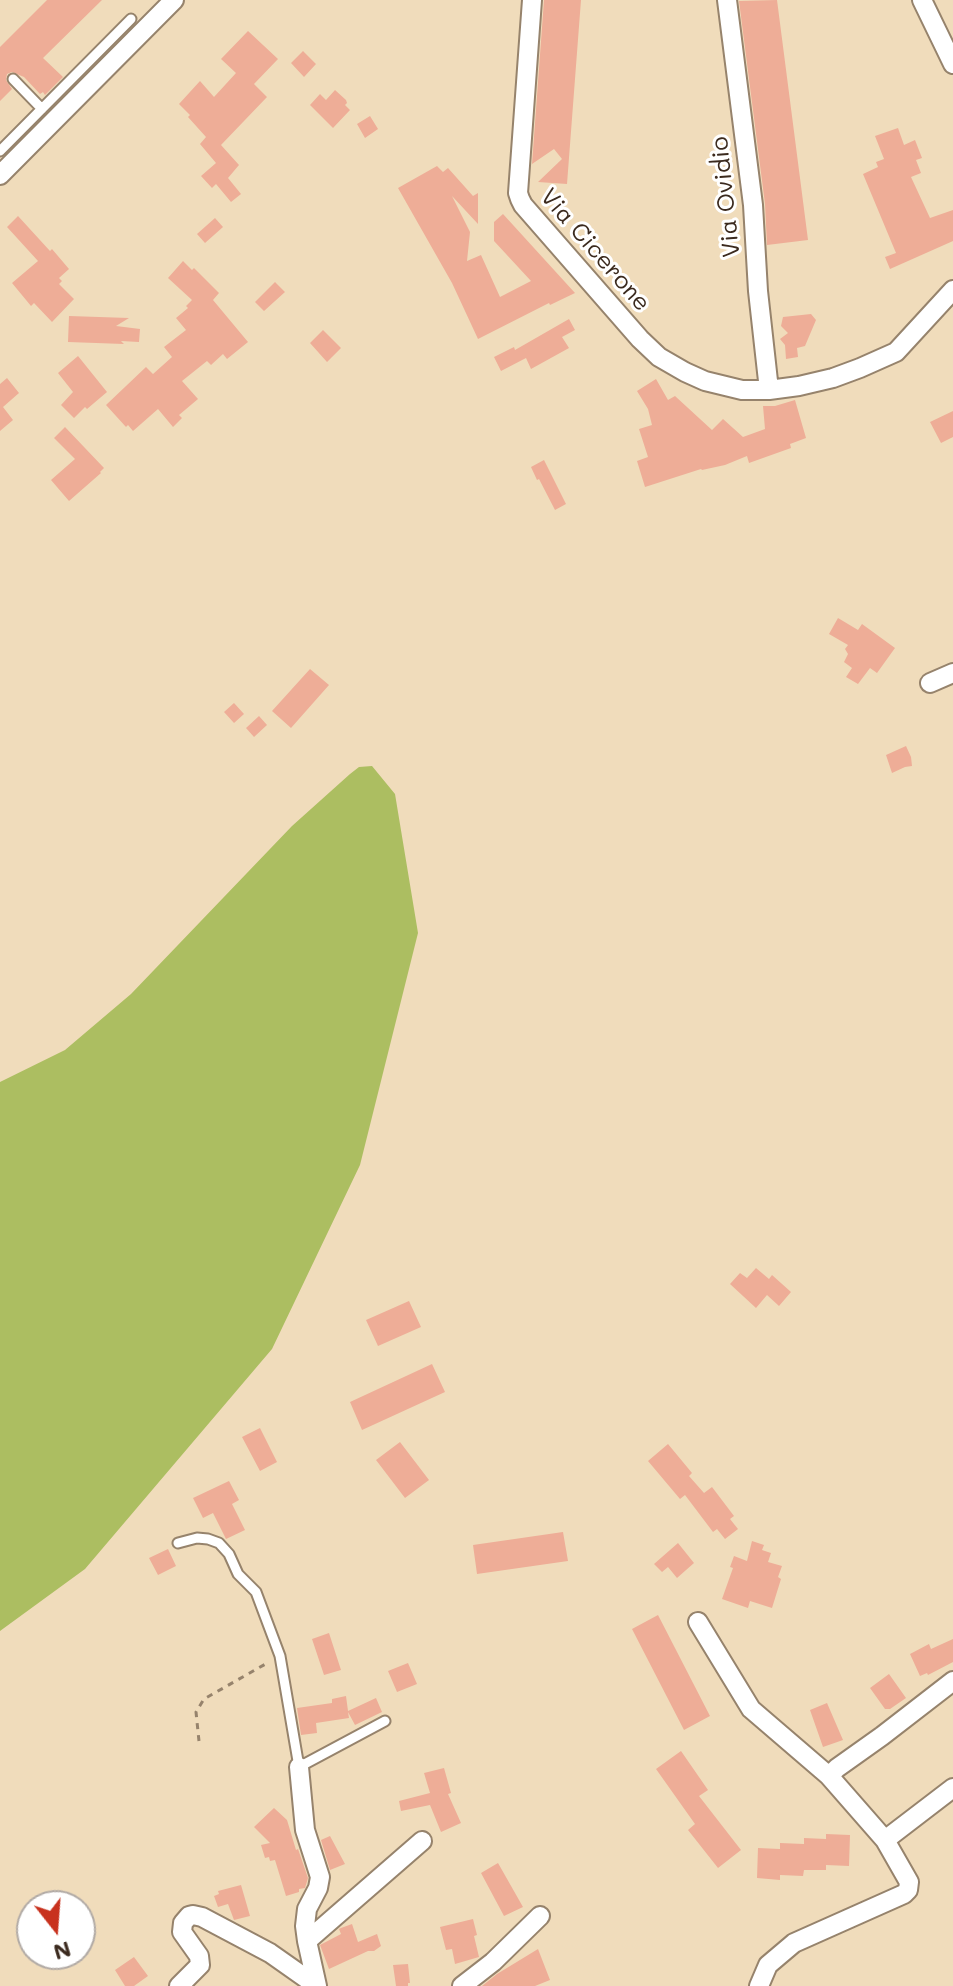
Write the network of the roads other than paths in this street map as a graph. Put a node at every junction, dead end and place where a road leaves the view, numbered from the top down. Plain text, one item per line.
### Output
1 (174, 0) edge
2 (532, 0) edge
3 (727, 0) edge
4 (922, 0) edge
5 (131, 19) dead end
6 (953, 64) edge
7 (91, 72) junction
8 (13, 79) dead end
9 (42, 109) junction
10 (0, 151) edge
11 (0, 175) edge
12 (953, 290) edge
13 (769, 390) junction
14 (953, 673) edge
15 (930, 683) dead end
16 (178, 1543) dead end
17 (698, 1622) dead end
18 (953, 1681) edge
19 (385, 1721) dead end
20 (299, 1767) junction
21 (829, 1776) junction
22 (953, 1788) edge
23 (885, 1840) junction
24 (422, 1841) dead end
25 (540, 1916) dead end
26 (307, 1941) junction
27 (179, 1986) edge
28 (317, 1986) edge
29 (462, 1986) edge
30 (759, 1986) edge

1 - 7 street
2 - 13 street, Via Cicerone
3 - 13 street, Via Ovidio
4 - 6 street
5 - 7 lane
7 - 9 lane
7 - 11 street
8 - 9 lane
9 - 10 lane
12 - 13 street, Via Cicerone
14 - 15 street
16 - 20 lane
17 - 21 street
18 - 21 street
19 - 20 lane
20 - 26 street
21 - 23 street
22 - 23 street
23 - 30 street
24 - 26 street
25 - 29 street
26 - 28 street
27 - 28 street

